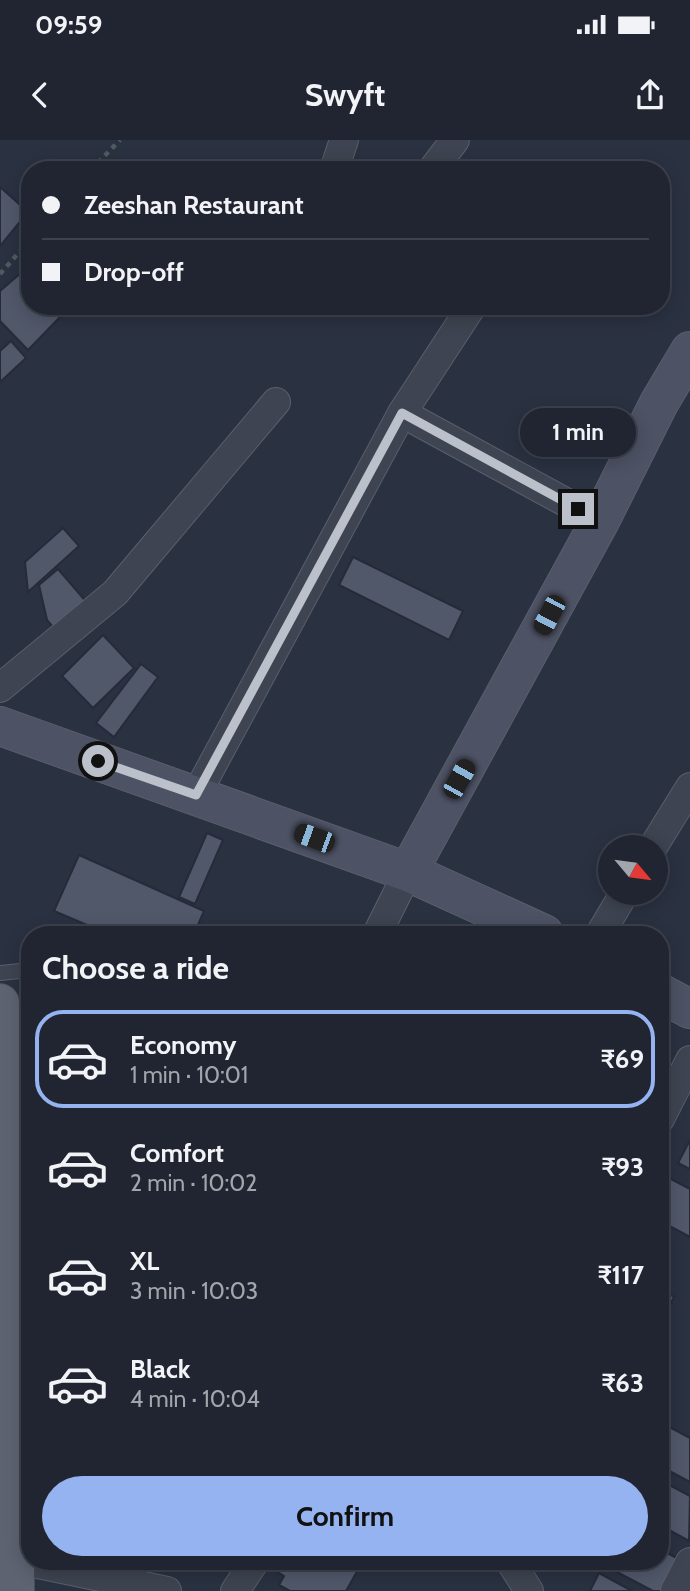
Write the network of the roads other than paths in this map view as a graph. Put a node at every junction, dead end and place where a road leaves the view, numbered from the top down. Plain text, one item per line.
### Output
1 (344, 140) edge
2 (455, 140) edge
3 (337, 161) edge
4 (439, 161) edge
5 (466, 315) edge
6 (690, 351) edge
7 (276, 402) dead end
8 (402, 413) junction
9 (600, 521) junction
10 (0, 688) edge
11 (0, 726) edge
12 (690, 787) edge
13 (196, 795) junction
14 (660, 835) edge
15 (408, 872) junction
16 (617, 905) edge
17 (381, 926) edge
18 (526, 926) edge
19 (605, 926) edge
20 (21, 971) edge
21 (0, 973) edge
22 (669, 998) edge
23 (0, 1003) edge
24 (690, 1009) edge
25 (690, 1060) edge
26 (669, 1101) edge
27 (21, 1285) edge
28 (21, 1370) edge
29 (690, 1562) edge
30 (249, 1570) edge
31 (516, 1570) edge
32 (14, 1575) edge
33 (167, 1591) edge
34 (235, 1591) edge
35 (530, 1591) edge
36 (675, 1591) edge

1 - 3 street
2 - 4 street
5 - 8 street
6 - 9 street
7 - 10 street
8 - 9 street
8 - 13 street
9 - 15 street
11 - 13 street
12 - 14 street
13 - 15 street
15 - 17 street
15 - 18 street
16 - 19 street
20 - 21 lane
22 - 24 street
23 - 27 main road
25 - 26 street
28 - 32 main road
29 - 36 street
30 - 34 street
31 - 35 street
32 - 33 street

